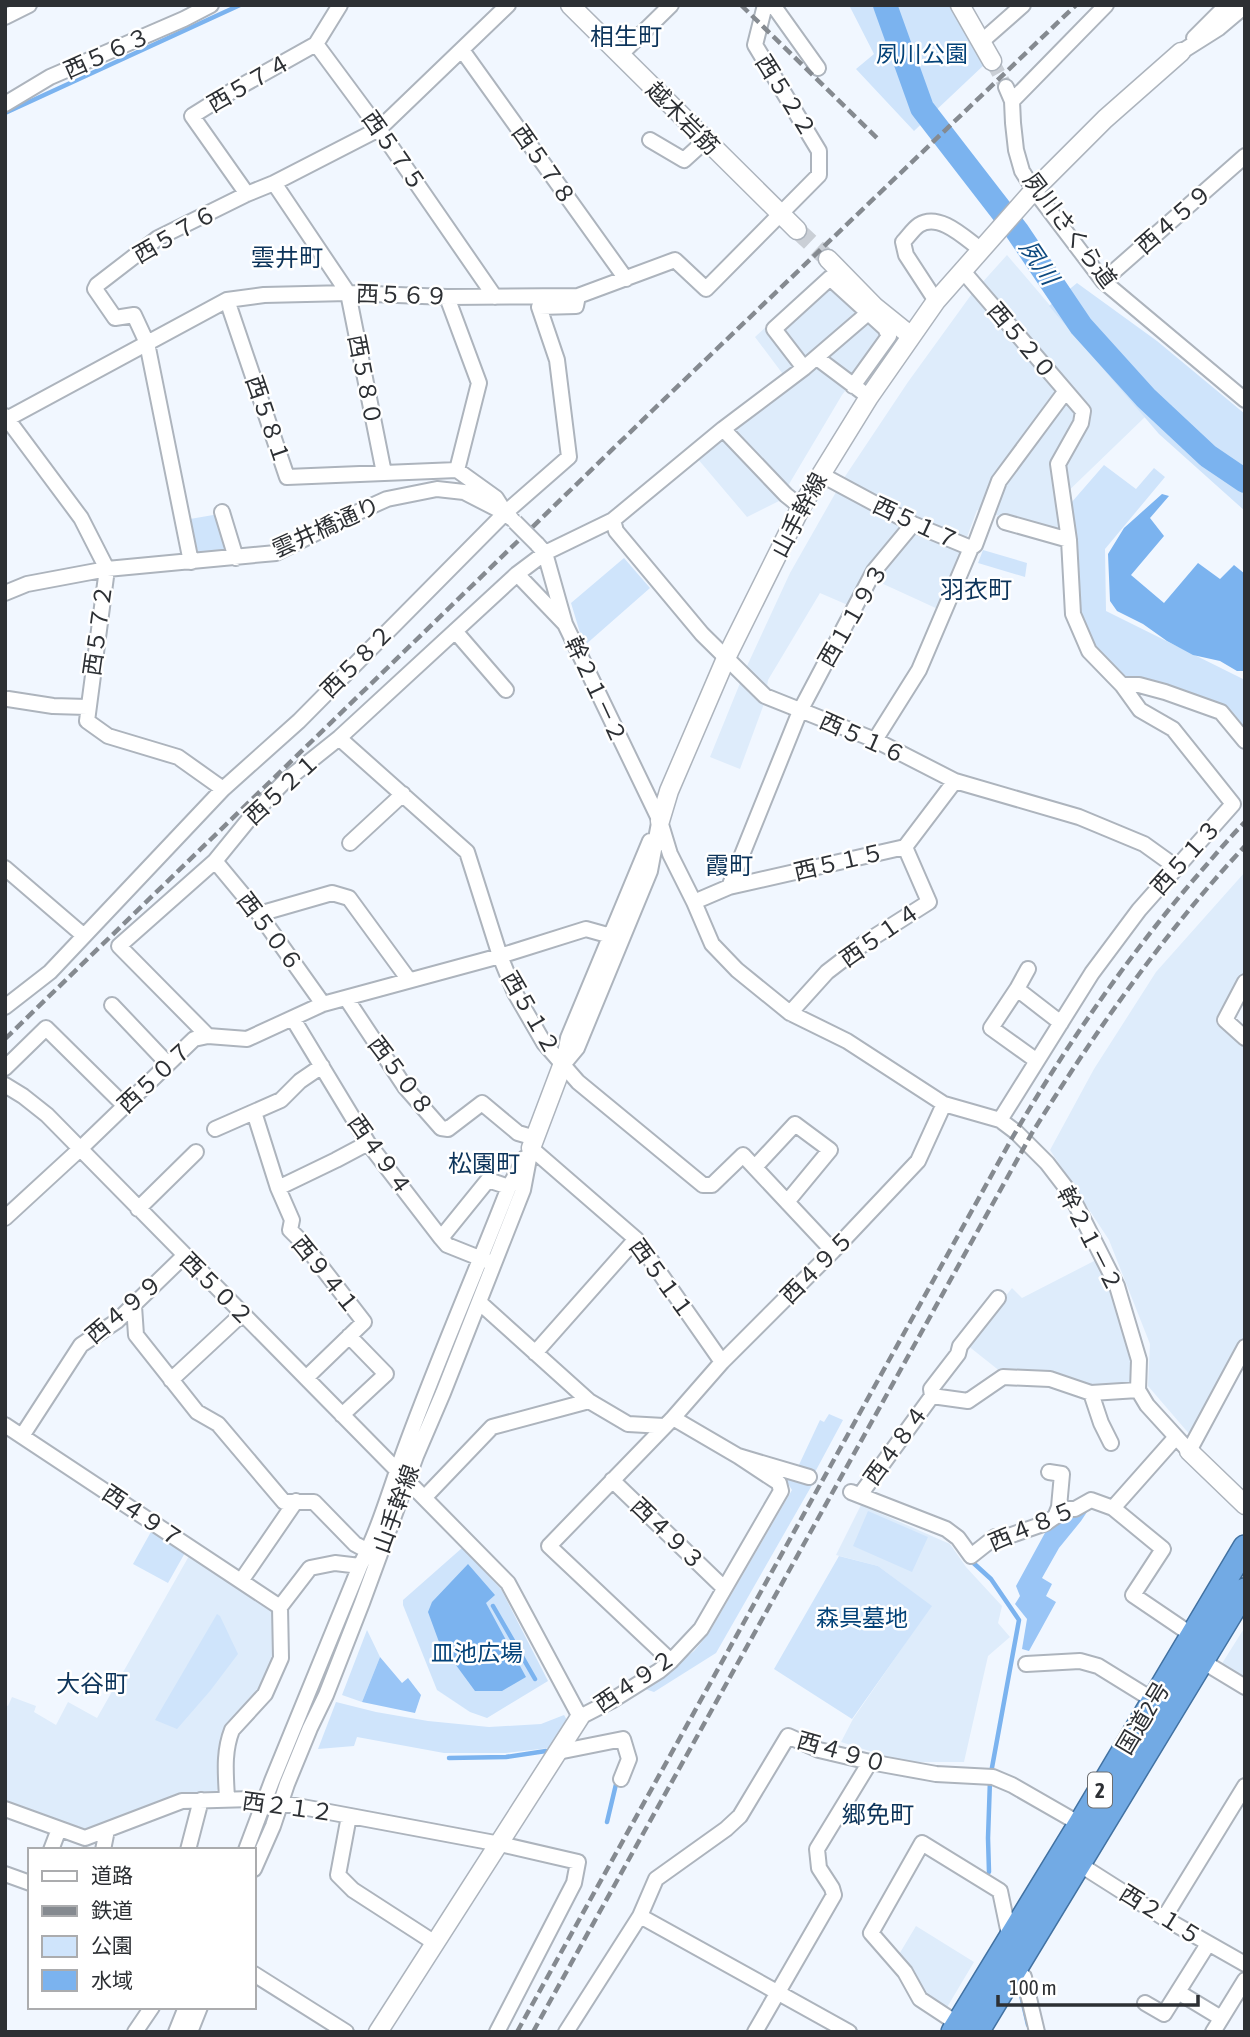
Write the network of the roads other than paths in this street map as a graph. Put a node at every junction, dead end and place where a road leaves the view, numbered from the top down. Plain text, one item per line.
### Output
1 (29, 5) edge
2 (174, 5) edge
3 (211, 5) edge
4 (340, 5) edge
5 (570, 5) edge
6 (671, 5) edge
7 (765, 5) edge
8 (773, 5) edge
9 (960, 5) edge
10 (1023, 5) edge
11 (1106, 5) edge
12 (1227, 5) edge
13 (1245, 6) edge
14 (498, 9) edge
15 (5, 17) edge
16 (184, 19) junction
17 (981, 42) junction
18 (316, 44) junction
19 (463, 50) junction
20 (1181, 52) junction
21 (620, 55) junction
22 (992, 61) tunnel mouth
23 (818, 68) dead end
24 (5, 104) edge
25 (379, 129) junction
26 (650, 140) dead end
27 (706, 140) junction
28 (1245, 156) edge
29 (274, 183) junction
30 (1034, 190) junction
31 (247, 194) junction
32 (780, 214) junction
33 (797, 230) tunnel mouth
34 (986, 244) junction
35 (828, 259) tunnel mouth
36 (962, 270) junction
37 (626, 279) junction
38 (1104, 281) junction
39 (348, 293) junction
40 (578, 296) junction
41 (447, 297) junction
42 (495, 297) junction
43 (227, 300) junction
44 (936, 302) junction
45 (867, 313) junction
46 (911, 336) junction
47 (148, 343) junction
48 (817, 358) junction
49 (804, 368) junction
50 (853, 386) junction
51 (1065, 392) junction
52 (869, 397) junction
53 (1245, 400) edge
54 (1083, 411) joint
55 (6, 418) edge
56 (723, 429) junction
57 (457, 470) junction
58 (384, 473) junction
59 (820, 474) junction
60 (801, 507) junction
61 (222, 512) dead end
62 (510, 518) junction
63 (613, 520) junction
64 (1005, 522) dead end
65 (913, 524) junction
66 (1069, 540) junction
67 (541, 548) junction
68 (971, 548) junction
69 (236, 558) junction
70 (191, 562) junction
71 (107, 569) junction
72 (517, 574) junction
73 (5, 593) edge
74 (565, 624) junction
75 (455, 631) junction
76 (727, 656) junction
77 (1122, 685) junction
78 (506, 690) dead end
79 (8, 699) dead end
80 (87, 707) junction
81 (800, 711) junction
82 (339, 738) junction
83 (875, 740) junction
84 (1245, 741) edge
85 (955, 781) junction
86 (222, 789) junction
87 (1245, 792) edge
88 (403, 794) junction
89 (1233, 804) junction
90 (660, 821) junction
91 (350, 843) dead end
92 (905, 847) junction
93 (215, 861) junction
94 (1176, 867) junction
95 (5, 868) edge
96 (729, 887) junction
97 (695, 902) junction
98 (259, 914) junction
99 (83, 935) junction
100 (611, 936) junction
101 (500, 956) junction
102 (1028, 969) dead end
103 (409, 980) junction
104 (1245, 982) edge
105 (1017, 989) junction
106 (346, 998) junction
107 (7, 1002) edge
108 (323, 1004) junction
109 (112, 1005) dead end
110 (790, 1013) junction
111 (293, 1019) junction
112 (1061, 1023) junction
113 (208, 1036) junction
114 (1245, 1038) edge
115 (1037, 1061) junction
116 (167, 1063) junction
117 (322, 1066) junction
118 (562, 1066) junction
119 (5, 1068) edge
120 (5, 1085) edge
121 (944, 1104) junction
122 (124, 1105) junction
123 (254, 1112) junction
124 (1000, 1120) junction
125 (215, 1129) dead end
126 (368, 1143) junction
127 (533, 1143) junction
128 (80, 1149) junction
129 (196, 1152) dead end
130 (755, 1167) junction
131 (509, 1187) junction
132 (278, 1188) junction
133 (787, 1202) junction
134 (138, 1209) junction
135 (5, 1218) edge
136 (441, 1238) junction
137 (636, 1239) junction
138 (833, 1251) junction
139 (184, 1256) junction
140 (487, 1261) junction
141 (998, 1298) dead end
142 (479, 1302) junction
143 (134, 1306) junction
144 (242, 1314) junction
145 (349, 1336) junction
146 (1245, 1348) edge
147 (535, 1353) junction
148 (722, 1362) junction
149 (306, 1378) junction
150 (171, 1380) junction
151 (1138, 1390) junction
152 (1091, 1393) junction
153 (932, 1395) junction
154 (589, 1401) junction
155 (342, 1415) junction
156 (668, 1422) junction
157 (5, 1425) edge
158 (22, 1436) junction
159 (1176, 1437) junction
160 (1111, 1443) dead end
161 (1189, 1451) junction
162 (738, 1456) junction
163 (1049, 1472) dead end
164 (402, 1475) junction
165 (809, 1477) dead end
166 (612, 1480) junction
167 (425, 1497) junction
168 (296, 1501) junction
169 (1245, 1505) edge
170 (1060, 1508) junction
171 (1113, 1508) junction
172 (1245, 1547) edge
173 (368, 1551) junction
174 (971, 1556) joint
175 (360, 1566) junction
176 (241, 1581) junction
177 (724, 1588) junction
178 (1245, 1590) edge
179 (280, 1607) junction
180 (1192, 1635) junction
181 (671, 1661) junction
182 (1202, 1661) junction
183 (1027, 1664) dead end
184 (1245, 1688) edge
185 (1153, 1700) junction
186 (580, 1717) junction
187 (558, 1752) junction
188 (870, 1762) junction
189 (621, 1779) dead end
190 (1245, 1786) edge
191 (227, 1799) junction
192 (201, 1800) junction
193 (264, 1801) junction
194 (281, 1803) junction
195 (5, 1809) edge
196 (349, 1816) junction
197 (1080, 1824) junction
198 (59, 1829) junction
199 (107, 1830) junction
200 (500, 1844) junction
201 (52, 1848) edge
202 (103, 1848) edge
203 (189, 1848) edge
204 (248, 1848) edge
205 (256, 1864) edge
206 (1079, 1864) junction
207 (5, 1874) edge
208 (28, 1882) edge
209 (640, 1916) junction
210 (1164, 1918) junction
211 (1010, 1940) junction
212 (435, 1943) junction
213 (1208, 1944) junction
214 (1245, 1964) edge
215 (256, 1975) edge
216 (1024, 1976) dead end
217 (1245, 1980) edge
218 (779, 1992) junction
219 (1178, 1992) junction
220 (1145, 2003) dead end
221 (151, 2009) edge
222 (185, 2009) edge
223 (199, 2009) edge
224 (1222, 2018) junction
225 (963, 2029) edge
226 (135, 2032) edge
227 (176, 2032) edge
228 (190, 2032) edge
229 (346, 2032) edge
230 (378, 2032) edge
231 (497, 2032) edge
232 (566, 2032) edge
233 (755, 2032) edge
234 (849, 2032) edge
235 (1037, 2032) edge
236 (1213, 2032) edge

1 - 15 street
2 - 16 street
3 - 16 street, 西５６３
4 - 18 street
5 - 21 street, 越木岩筋
6 - 21 street
7 - 32 street, 西５２２
8 - 23 street
9 - 17 street
10 - 17 street
11 - 30 street, 夙川さくら道
12 - 20 street
13 - 20 street
14 - 19 street, 西５７６
16 - 24 street, 西５６３
17 - 22 street
18 - 25 street, 西５７５
18 - 31 street, 西５７４
19 - 25 street, 西５７６
19 - 37 street, 西５７８
20 - 30 street
21 - 27 street, 越木岩筋
25 - 29 street, 西５７６
25 - 42 street, 西５７５
26 - 27 street
27 - 32 street, 越木岩筋
28 - 38 street, 西４５９
29 - 31 street, 西５７６
29 - 39 street, 西５８０
30 - 34 street, 山手幹線
30 - 38 street, 夙川さくら道
31 - 47 street, 西５７６
32 - 33 street, 越木岩筋
32 - 37 street, 西５６９
34 - 36 street, 山手幹線
34 - 44 street
35 - 46 street
36 - 44 street, 山手幹線
36 - 51 street, 西５２０
37 - 40 street, 西５６９
38 - 53 street, 夙川さくら道
39 - 41 street, 西５６９
39 - 43 street, 西５６９
39 - 58 street, 西５８０
40 - 42 street, 西５６９
40 - 62 street, 西５８２
41 - 42 street, 西５６９
41 - 57 street
43 - 47 street, 西５６９
43 - 58 street, 西５８１
44 - 46 street, 山手幹線
45 - 48 street
45 - 49 street
45 - 50 street
46 - 52 street, 山手幹線
47 - 55 street, 西５６９
47 - 70 street, 西５７６
48 - 49 street
48 - 50 street
49 - 56 street
50 - 52 street
51 - 54 street, 西５２０
51 - 68 street
52 - 59 street, 山手幹線
54 - 66 street, 西５１３
55 - 71 street, 西５７２
56 - 60 street
56 - 63 street
57 - 58 street, 西５８１
57 - 62 street
59 - 60 street, 山手幹線
59 - 65 street, 西５１７
60 - 76 street, 山手幹線
61 - 69 street
62 - 67 street, bridge
62 - 69 street, 雲井橋通り
62 - 86 street, 西５８２
63 - 67 street
63 - 76 street, 西５１６
64 - 66 street
65 - 68 street, 西５１７
65 - 81 street, 西１１９３
66 - 77 street, 西５１３
67 - 72 street, 西５２１
67 - 74 street, 幹２１－２
68 - 83 street, 西５１７
69 - 70 street, 雲井橋通り
70 - 71 street, 雲井橋通り
71 - 73 street, 雲井橋通り
71 - 80 street, 西５７２
72 - 74 street
72 - 75 street, 西５２１
74 - 90 street, 幹２１－２
75 - 78 street
75 - 82 street, 西５２１
76 - 81 street, 西５１６
76 - 90 street, 山手幹線
77 - 84 street
77 - 89 street, 西５１３
79 - 80 street
80 - 86 street, 西５７２
81 - 83 street, 西５１６
81 - 96 street, 西１１９３
82 - 88 street, 西５１２
82 - 93 street, 西５２１
83 - 85 street, 西５１６
85 - 92 street, 西５１５
85 - 94 street, 西５１６
86 - 99 street, 西５８２
87 - 89 street
88 - 91 street
88 - 101 street, 西５１２
89 - 94 street, 西５１３
90 - 97 street, 幹２１－２
90 - 100 street, 山手幹線
90 - 118 street, 山手幹線
92 - 96 street, 西５１５
92 - 110 street, 西５１４
93 - 98 street, 西５０６
93 - 113 street, 西５２１
94 - 112 street, 西５１３
95 - 99 street
96 - 97 street, 西５１５
97 - 110 street, 幹２１－２
98 - 103 street
98 - 108 street, 西５０６
99 - 107 street, 西５８２
100 - 101 street, 西５０７
100 - 118 street, 山手幹線
101 - 103 street, 西５０７
101 - 118 street, 西５１２
102 - 105 street
103 - 106 street, 西５０７
104 - 114 street
105 - 112 street
105 - 115 street
106 - 108 street, 西５０７
106 - 127 street, 西５０８
108 - 111 street, 西５０７
109 - 116 street
110 - 121 street, 幹２１－２
111 - 113 street, 西５０７
111 - 117 street, 西４９４
112 - 115 street, 西５１３
113 - 116 street, 西５０７
115 - 124 street, 西５１３
116 - 122 street, 西５０７
117 - 123 street
117 - 126 street, 西４９４
118 - 127 street, 山手幹線
118 - 130 street, 西５１２
119 - 122 street
120 - 128 street, 西５０２
121 - 124 street, 幹２１－２
121 - 138 street, 西４９５
122 - 128 street, 西５０７
123 - 125 street
123 - 132 street, 西９４１
124 - 151 street, 幹２１－２
126 - 132 street
126 - 136 street, 西４９４
127 - 131 street, 山手幹線
127 - 137 street, 西５１１
127 - 140 street, 山手幹線
128 - 134 street, 西５０２
128 - 135 street, 西５０７
129 - 134 street
130 - 133 street
130 - 133 street
131 - 136 street
131 - 140 street, 山手幹線
132 - 145 street, 西９４１
133 - 138 street
134 - 139 street, 西５０２
136 - 140 street, 西４９４
137 - 147 street
137 - 148 street, 西５１１
138 - 148 street, 西４９５
139 - 143 street, 西４９９
139 - 144 street, 西５０２
140 - 142 street, 山手幹線
140 - 164 street, 山手幹線
141 - 153 street, 西４８４
142 - 147 street
142 - 164 street, 山手幹線
143 - 150 street
143 - 158 street, 西４９９
144 - 149 street, 西５０２
144 - 150 street
145 - 149 street
145 - 155 street
146 - 161 street
147 - 154 street
148 - 156 street, 西４９５
149 - 155 street, 西５０２
150 - 168 street
151 - 152 street
151 - 159 street
152 - 153 street
152 - 160 street
153 - 174 street, 西４８４
154 - 156 street
154 - 167 street
155 - 164 street, 西５０２
156 - 162 street
156 - 166 street, 西４９５
157 - 158 street, 西４９７
158 - 176 street, 西４９７
159 - 161 street
159 - 171 street
161 - 169 street
162 - 165 street
162 - 177 street, 西４９２
163 - 170 street
164 - 167 street, 西５０２
164 - 173 street, 山手幹線
164 - 194 street, 山手幹線
166 - 177 street, 西４９３
166 - 181 street, 西４９５
167 - 186 street, 西５０２
168 - 173 street
168 - 176 street
170 - 171 street, 西４８５
170 - 174 street, 西４８５
171 - 180 street
172 - 180 highway, 国道2号 / 2
173 - 175 street, 山手幹線
175 - 179 street
175 - 193 street, 山手幹線
176 - 179 street, 西４９７
177 - 181 street, 西４９２
178 - 182 highway, 国道2号 / 2
179 - 191 street
180 - 185 highway, 国道2号 / 2
181 - 186 street, 西４９２
182 - 184 street
182 - 206 highway, 国道2号 / 2
183 - 185 street
185 - 197 highway, 国道2号 / 2
186 - 187 street, 西４９２
187 - 189 street
187 - 200 street, 西４９２
188 - 197 street, 西４９０
188 - 209 street, 西４９０
188 - 218 street
190 - 210 street
191 - 192 street, 西２１２
191 - 193 street, 西２１２
192 - 199 street, 西２１２
192 - 203 street
193 - 194 street, 西２１２
193 - 204 street, 山手幹線
194 - 196 street, 西２１２
194 - 205 street, 山手幹線
195 - 198 street, 西２１２
196 - 200 street, 西２１２
196 - 212 street
197 - 211 highway, 国道2号 / 2
198 - 199 street, 西２１２
198 - 201 street
199 - 202 street
200 - 212 street, 西４９２
200 - 231 street, 西２１２
206 - 210 street, 西２１５
206 - 225 highway, 国道2号 / 2
207 - 208 street
209 - 218 street
209 - 232 street
210 - 213 street, 西２１５
211 - 225 highway, 国道2号 / 2
211 - 225 street
212 - 230 street, 西４９２
213 - 214 street, 西２１５
213 - 219 street
215 - 229 street
216 - 235 street
217 - 224 street
218 - 233 street
218 - 234 street
219 - 220 street
219 - 224 street
221 - 226 street
222 - 227 street
223 - 228 street
224 - 236 street

